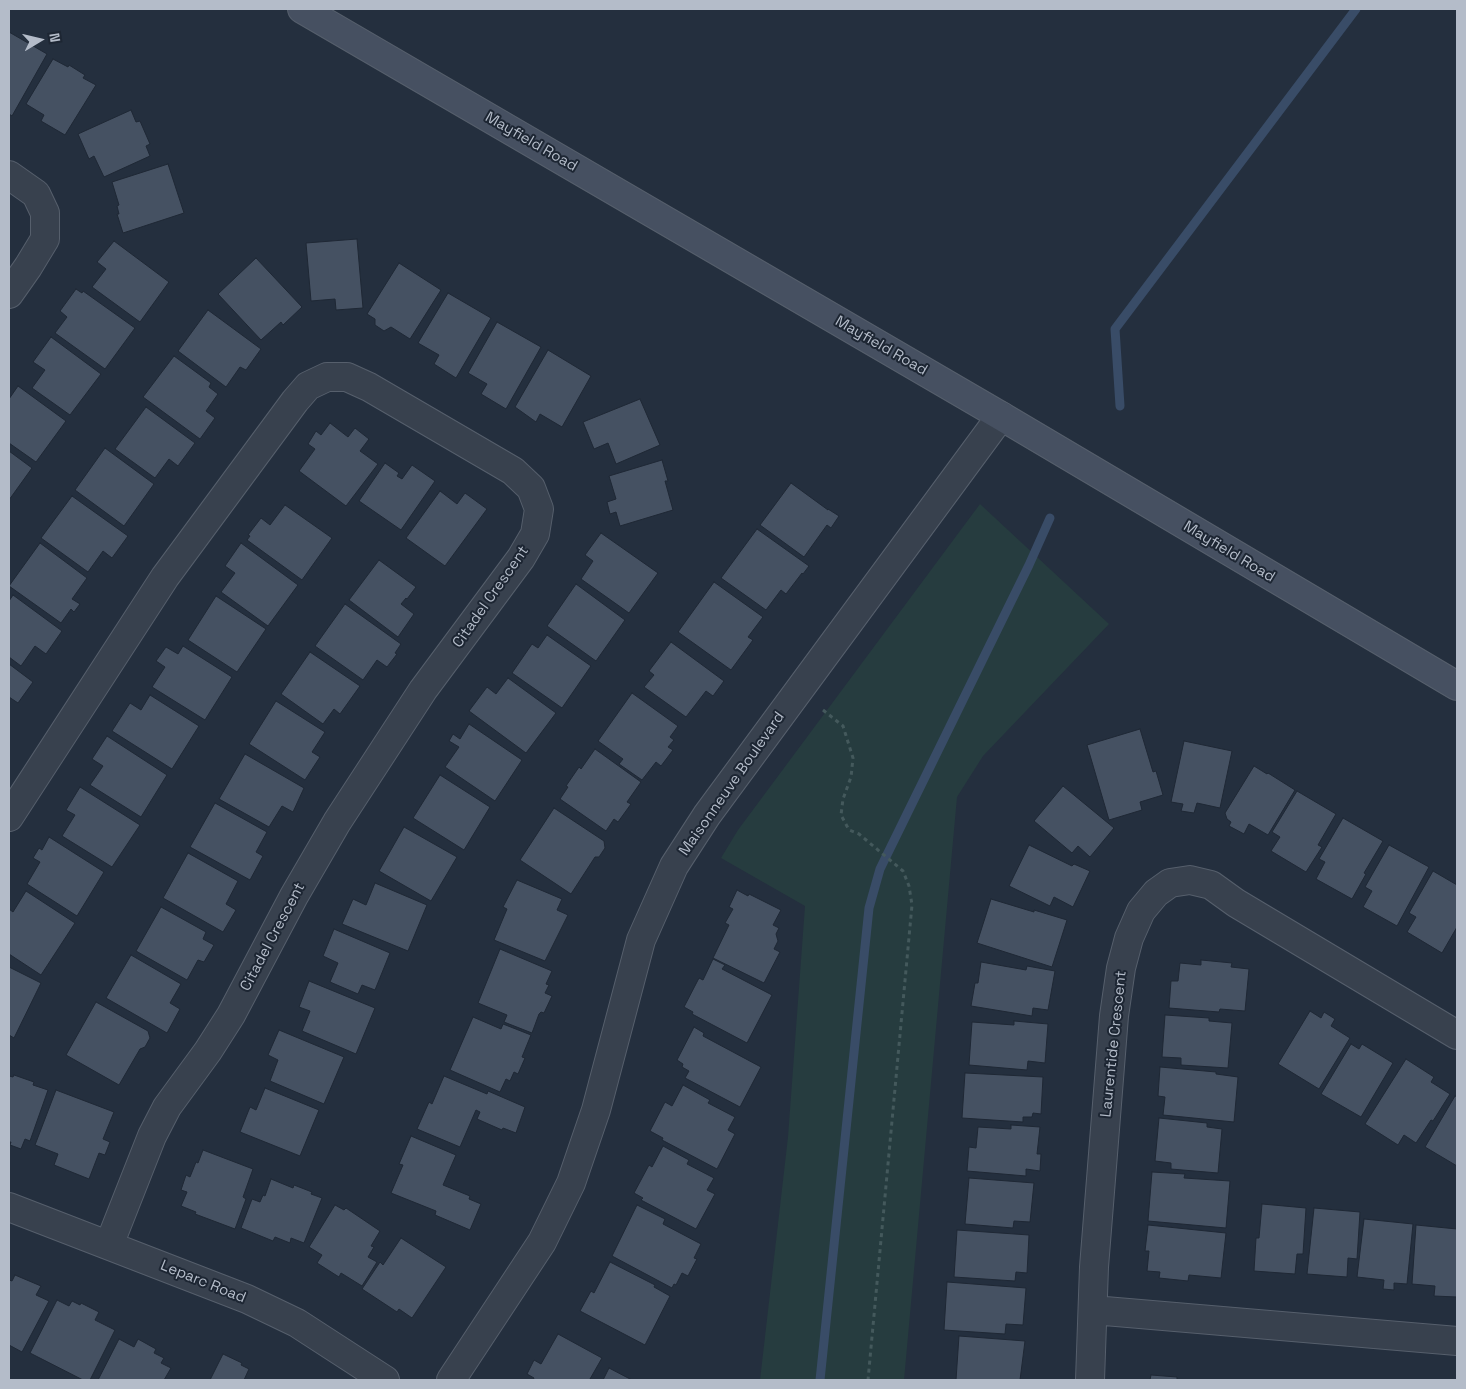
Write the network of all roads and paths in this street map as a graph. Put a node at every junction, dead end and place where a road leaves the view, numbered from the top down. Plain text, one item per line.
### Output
1 (302, 9) edge
2 (9, 175) edge
3 (9, 294) edge
4 (1001, 416) junction
5 (1457, 686) edge
6 (823, 710) dead end
7 (9, 817) edge
8 (1457, 1035) edge
9 (9, 1207) edge
10 (109, 1245) junction
11 (1093, 1310) junction
12 (1457, 1341) edge
13 (386, 1380) edge
14 (451, 1380) edge
15 (868, 1380) edge
16 (1090, 1380) edge

1 - 4 main road, Mayfield Road
2 - 3 street
4 - 5 main road, Mayfield Road
4 - 14 street, Maisonneuve Boulevard
6 - 15 path
7 - 10 street, Citadel Crescent
8 - 11 street, Laurentide Crescent
9 - 10 street, Leparc Road
10 - 13 street, Leparc Road
11 - 12 street
11 - 16 street, Laurentide Crescent

